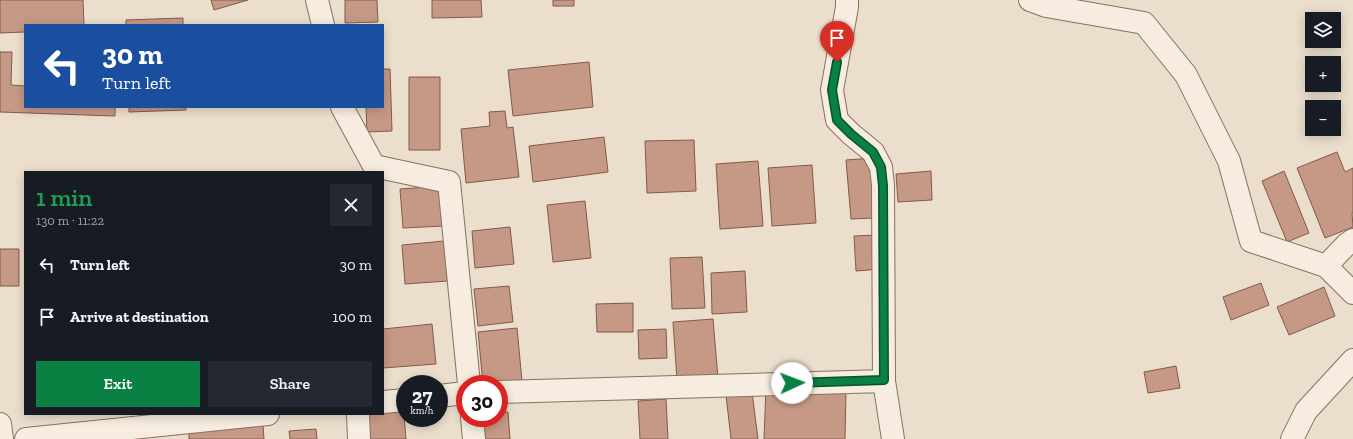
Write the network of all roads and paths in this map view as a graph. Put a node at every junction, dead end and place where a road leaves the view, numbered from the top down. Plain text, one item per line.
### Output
1 (317, 0) edge
2 (847, 0) edge
3 (1030, 0) edge
4 (323, 24) edge
5 (343, 108) edge
6 (1353, 240) edge
7 (1326, 266) junction
8 (1353, 293) edge
9 (1353, 360) edge
10 (467, 375) edge
11 (884, 380) junction
12 (508, 392) edge
13 (396, 401) edge
14 (384, 402) edge
15 (258, 415) edge
16 (358, 415) edge
17 (0, 424) edge
18 (473, 427) edge
19 (2, 439) edge
20 (26, 439) edge
21 (359, 439) edge
22 (474, 439) edge
23 (893, 439) edge
24 (1292, 439) edge

1 - 4 street
2 - 11 street
3 - 7 street
5 - 10 street
6 - 7 street
7 - 8 street
9 - 24 street
11 - 12 street
11 - 23 street
13 - 14 street
15 - 20 street
16 - 21 street
17 - 19 street
18 - 22 street

